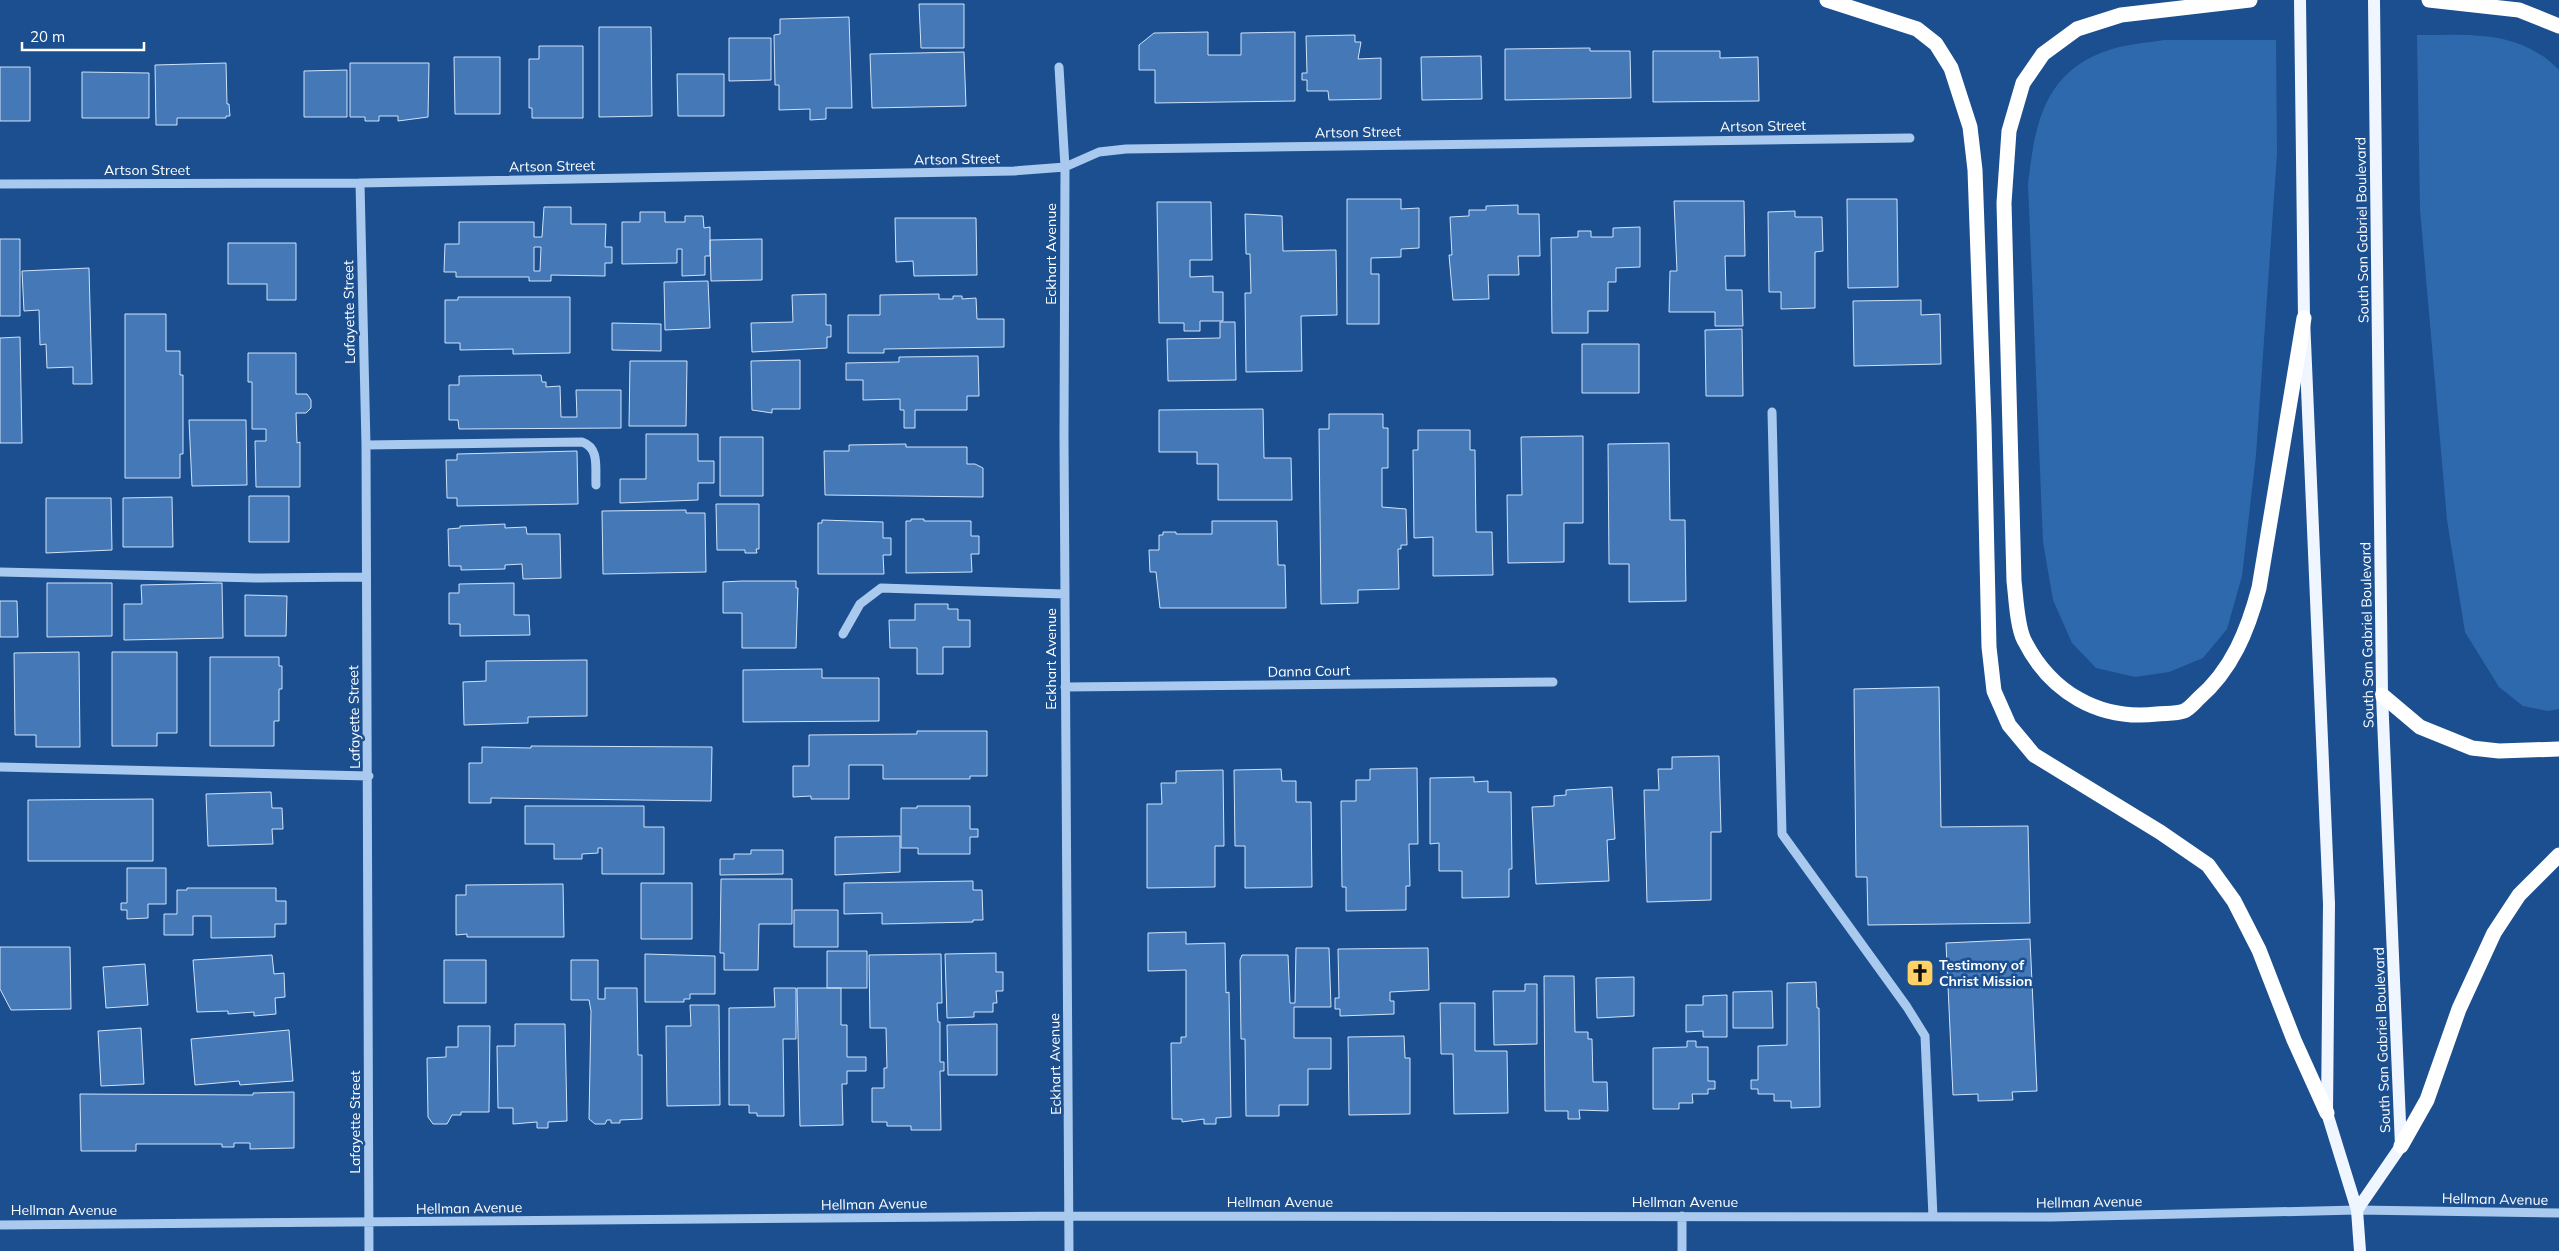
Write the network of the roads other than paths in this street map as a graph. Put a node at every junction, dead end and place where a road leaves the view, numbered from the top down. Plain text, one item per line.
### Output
1 (1827, 0) edge
2 (2250, 0) edge
3 (2300, 0) edge
4 (2374, 0) edge
5 (2429, 0) edge
6 (2559, 26) edge
7 (1059, 67) dead end
8 (1910, 138) dead end
9 (1065, 167) junction
10 (360, 183) junction
11 (0, 184) edge
12 (2304, 318) junction
13 (1772, 412) dead end
14 (366, 445) junction
15 (596, 485) dead end
16 (0, 572) edge
17 (365, 577) junction
18 (1065, 594) junction
19 (843, 634) dead end
20 (1553, 682) dead end
21 (1065, 687) junction
22 (2382, 695) junction
23 (2559, 749) edge
24 (0, 767) edge
25 (369, 776) junction
26 (2559, 855) edge
27 (2327, 1113) junction
28 (2401, 1146) junction
29 (2357, 1210) junction
30 (2559, 1213) edge
31 (1069, 1216) junction
32 (1682, 1216) junction
33 (1933, 1217) junction
34 (368, 1223) junction
35 (0, 1225) edge
36 (369, 1251) edge
37 (1070, 1251) edge
38 (1682, 1251) edge
39 (2360, 1251) edge

1 - 27 highway
2 - 12 highway
3 - 12 main road
4 - 22 main road, South San Gabriel Boulevard
5 - 6 highway
7 - 9 street, Eckhart Avenue
8 - 9 street, Artson Street
9 - 10 street, Artson Street
9 - 18 street, Eckhart Avenue
10 - 11 street, Artson Street
10 - 14 street, Lafayette Street
12 - 27 main road
13 - 33 street
14 - 15 street
14 - 17 street, Lafayette Street
16 - 17 street
17 - 25 street, Lafayette Street
18 - 19 street
18 - 21 street, Eckhart Avenue
20 - 21 street, Danna Court
21 - 31 street, Eckhart Avenue
22 - 23 highway
22 - 28 main road, South San Gabriel Boulevard
24 - 25 street
25 - 34 street, Lafayette Street
26 - 28 highway
27 - 29 main road
28 - 29 main road, South San Gabriel Boulevard
29 - 30 street, Hellman Avenue
29 - 33 street, Hellman Avenue
29 - 39 main road
31 - 32 street, Hellman Avenue
31 - 34 street, Hellman Avenue
31 - 37 street, Eckhart Avenue
32 - 33 street, Hellman Avenue
32 - 38 street
34 - 35 street, Hellman Avenue
34 - 36 street, Lafayette Street

